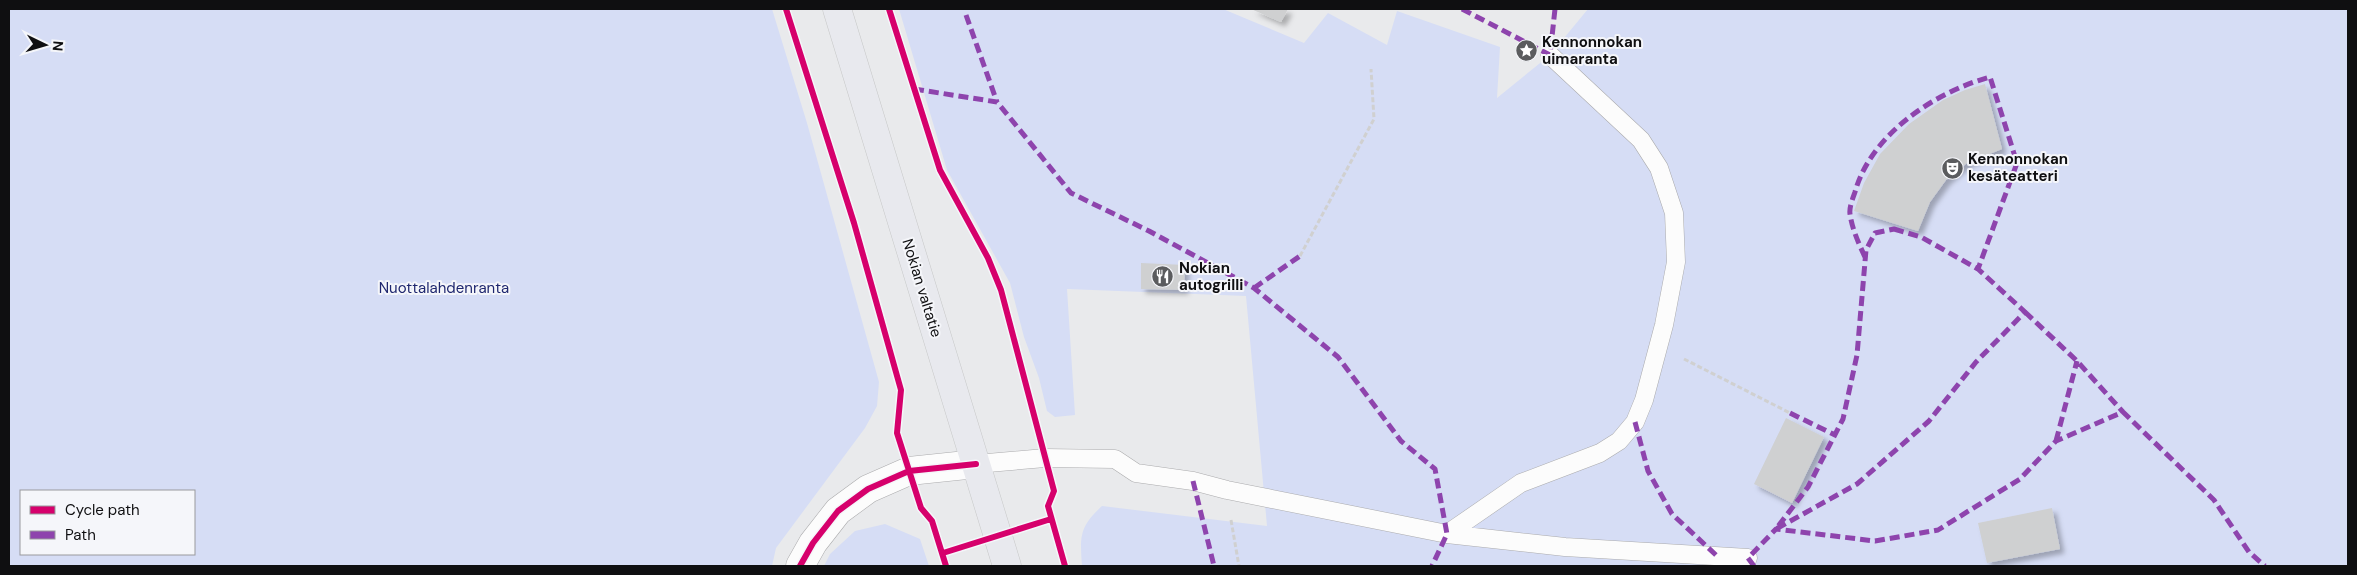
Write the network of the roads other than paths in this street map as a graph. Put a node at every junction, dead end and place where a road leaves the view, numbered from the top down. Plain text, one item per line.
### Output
1 (837, 9) edge
2 (1550, 55) dead end
3 (976, 464) junction
4 (1447, 534) junction
5 (1748, 558) dead end
6 (800, 566) edge
7 (1006, 566) edge

1 - 3 main road, Nokian valtatie
2 - 4 lane
3 - 4 lane
3 - 6 street
3 - 7 main road, Nokian valtatie
4 - 5 lane

